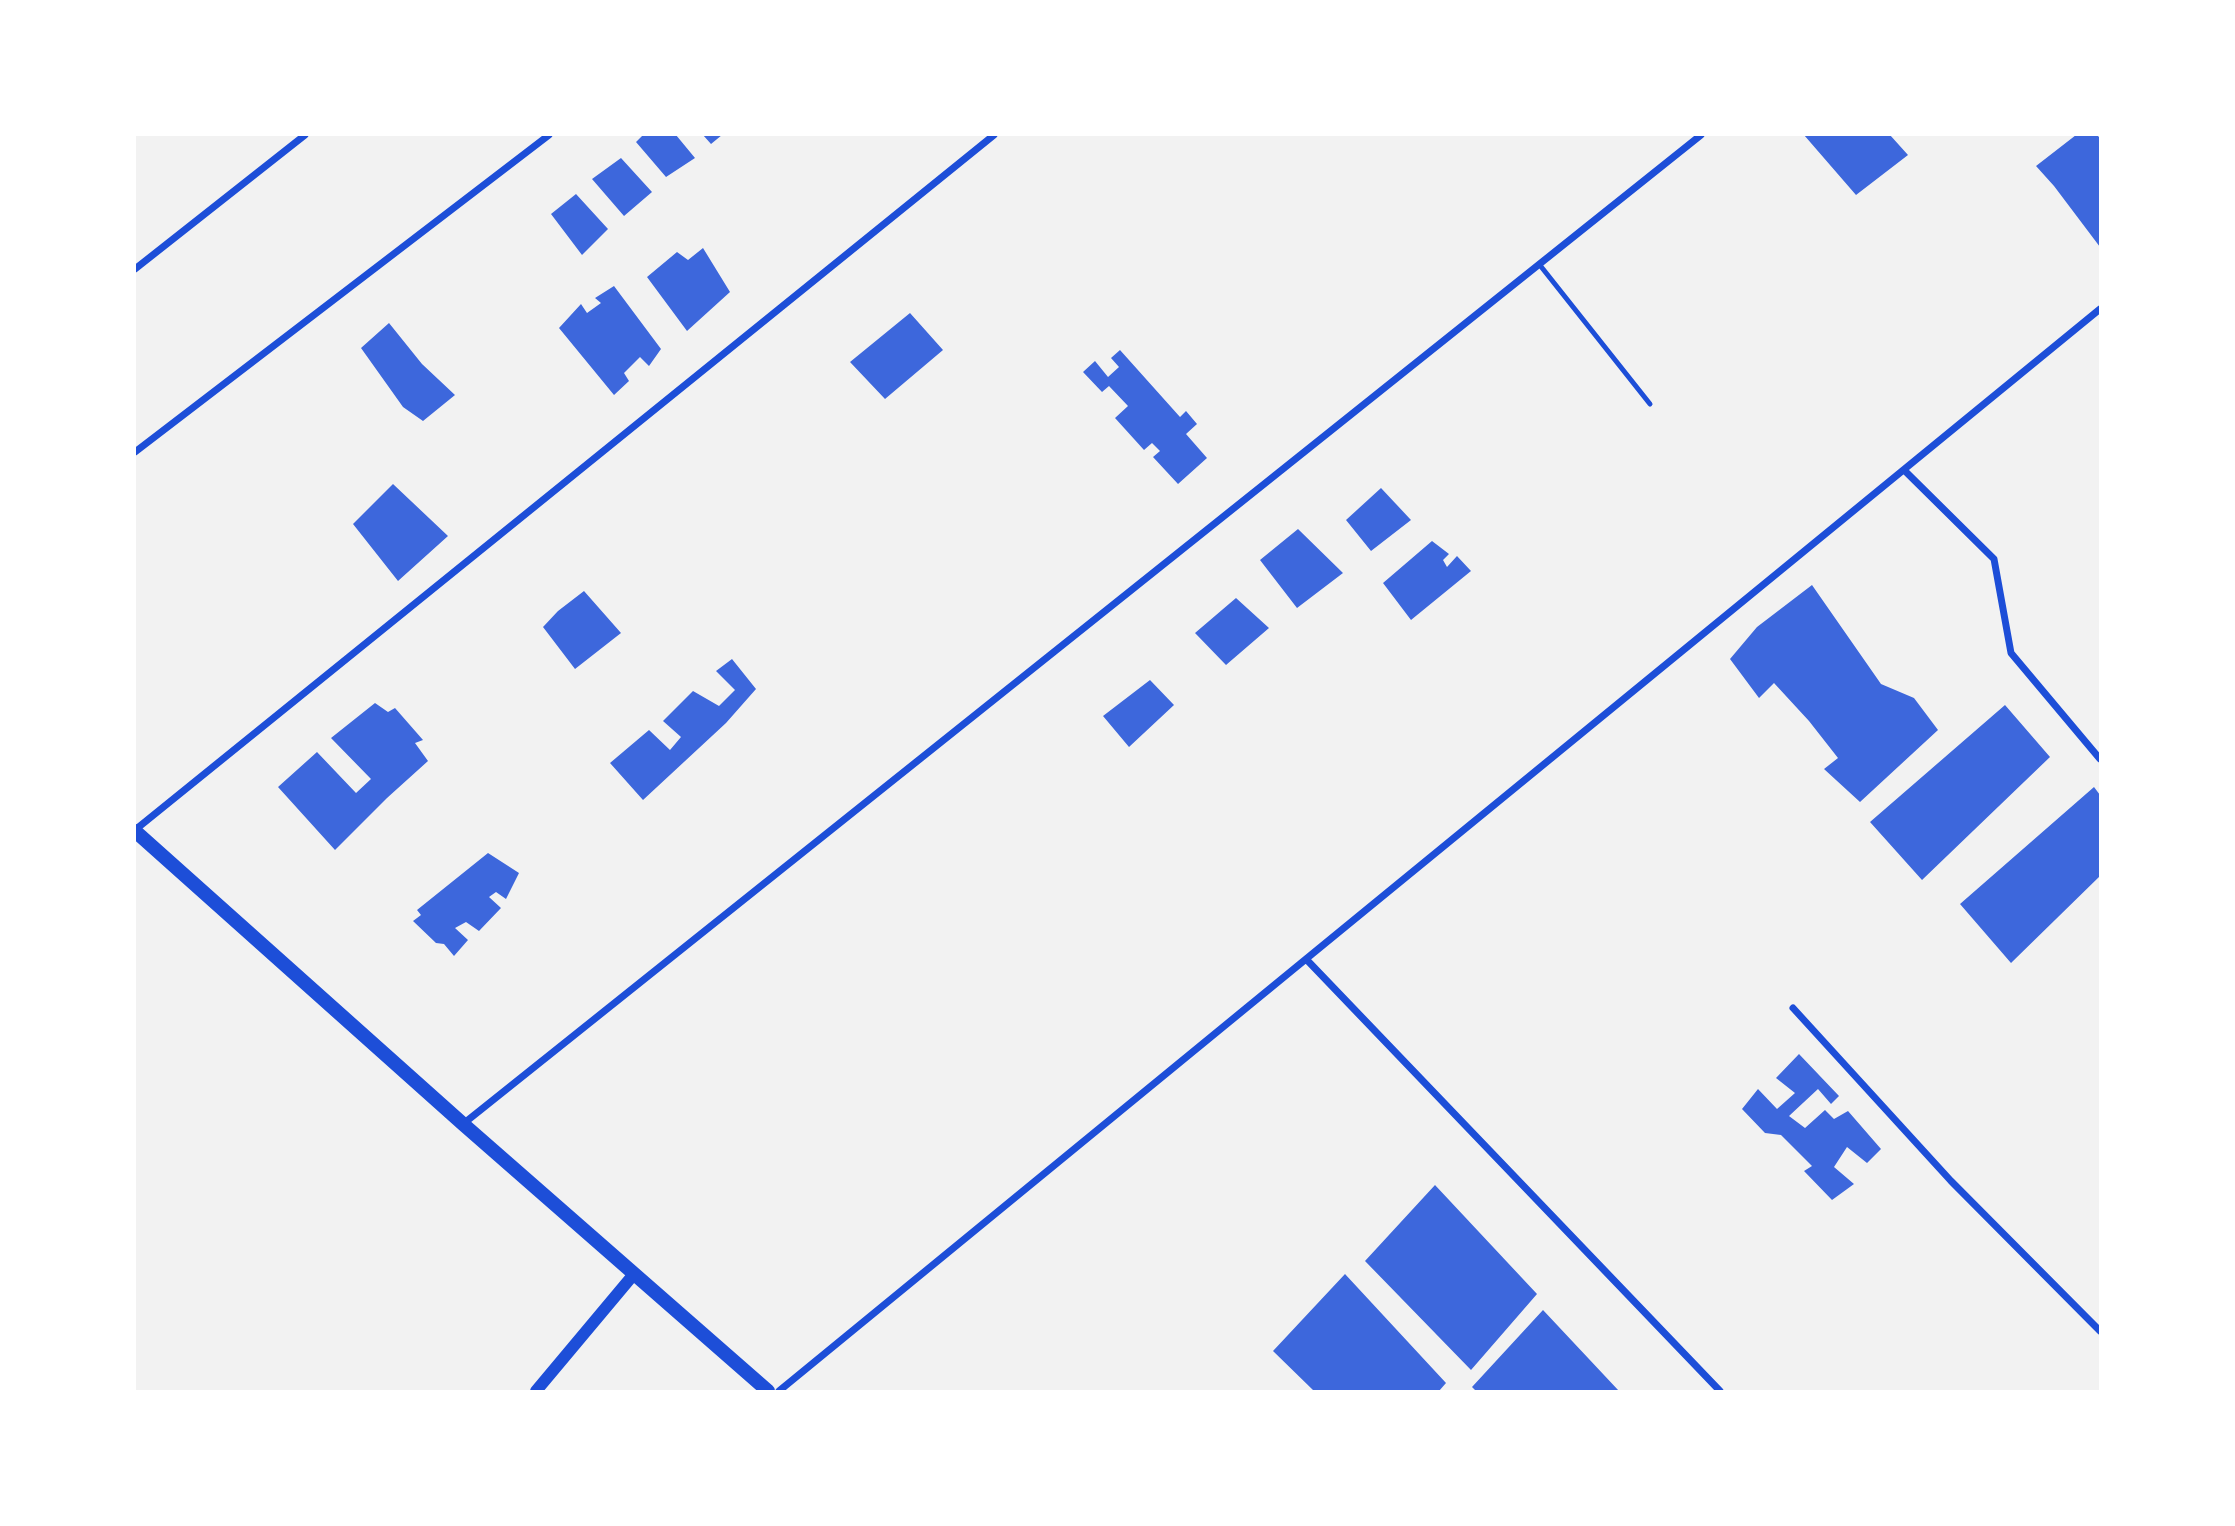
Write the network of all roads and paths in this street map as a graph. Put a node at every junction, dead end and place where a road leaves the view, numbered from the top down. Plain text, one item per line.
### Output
1 (305, 135) edge
2 (549, 135) edge
3 (994, 135) edge
4 (1701, 135) edge
5 (1539, 264) junction
6 (135, 269) edge
7 (2100, 309) edge
8 (1650, 404) dead end
9 (135, 452) edge
10 (1904, 470) junction
11 (2100, 759) edge
12 (135, 830) edge
13 (1306, 959) junction
14 (1793, 1008) dead end
15 (463, 1124) junction
16 (634, 1274) junction
17 (2100, 1331) edge
18 (536, 1391) edge
19 (768, 1391) edge
20 (779, 1391) edge
21 (1720, 1391) edge

1 - 6 street
2 - 9 street
3 - 12 street
4 - 5 street
5 - 8 lane
5 - 15 street
7 - 10 street
10 - 11 street
10 - 13 street
12 - 15 main road
13 - 20 street
13 - 21 street
14 - 17 street
15 - 16 main road
16 - 18 street
16 - 19 main road

